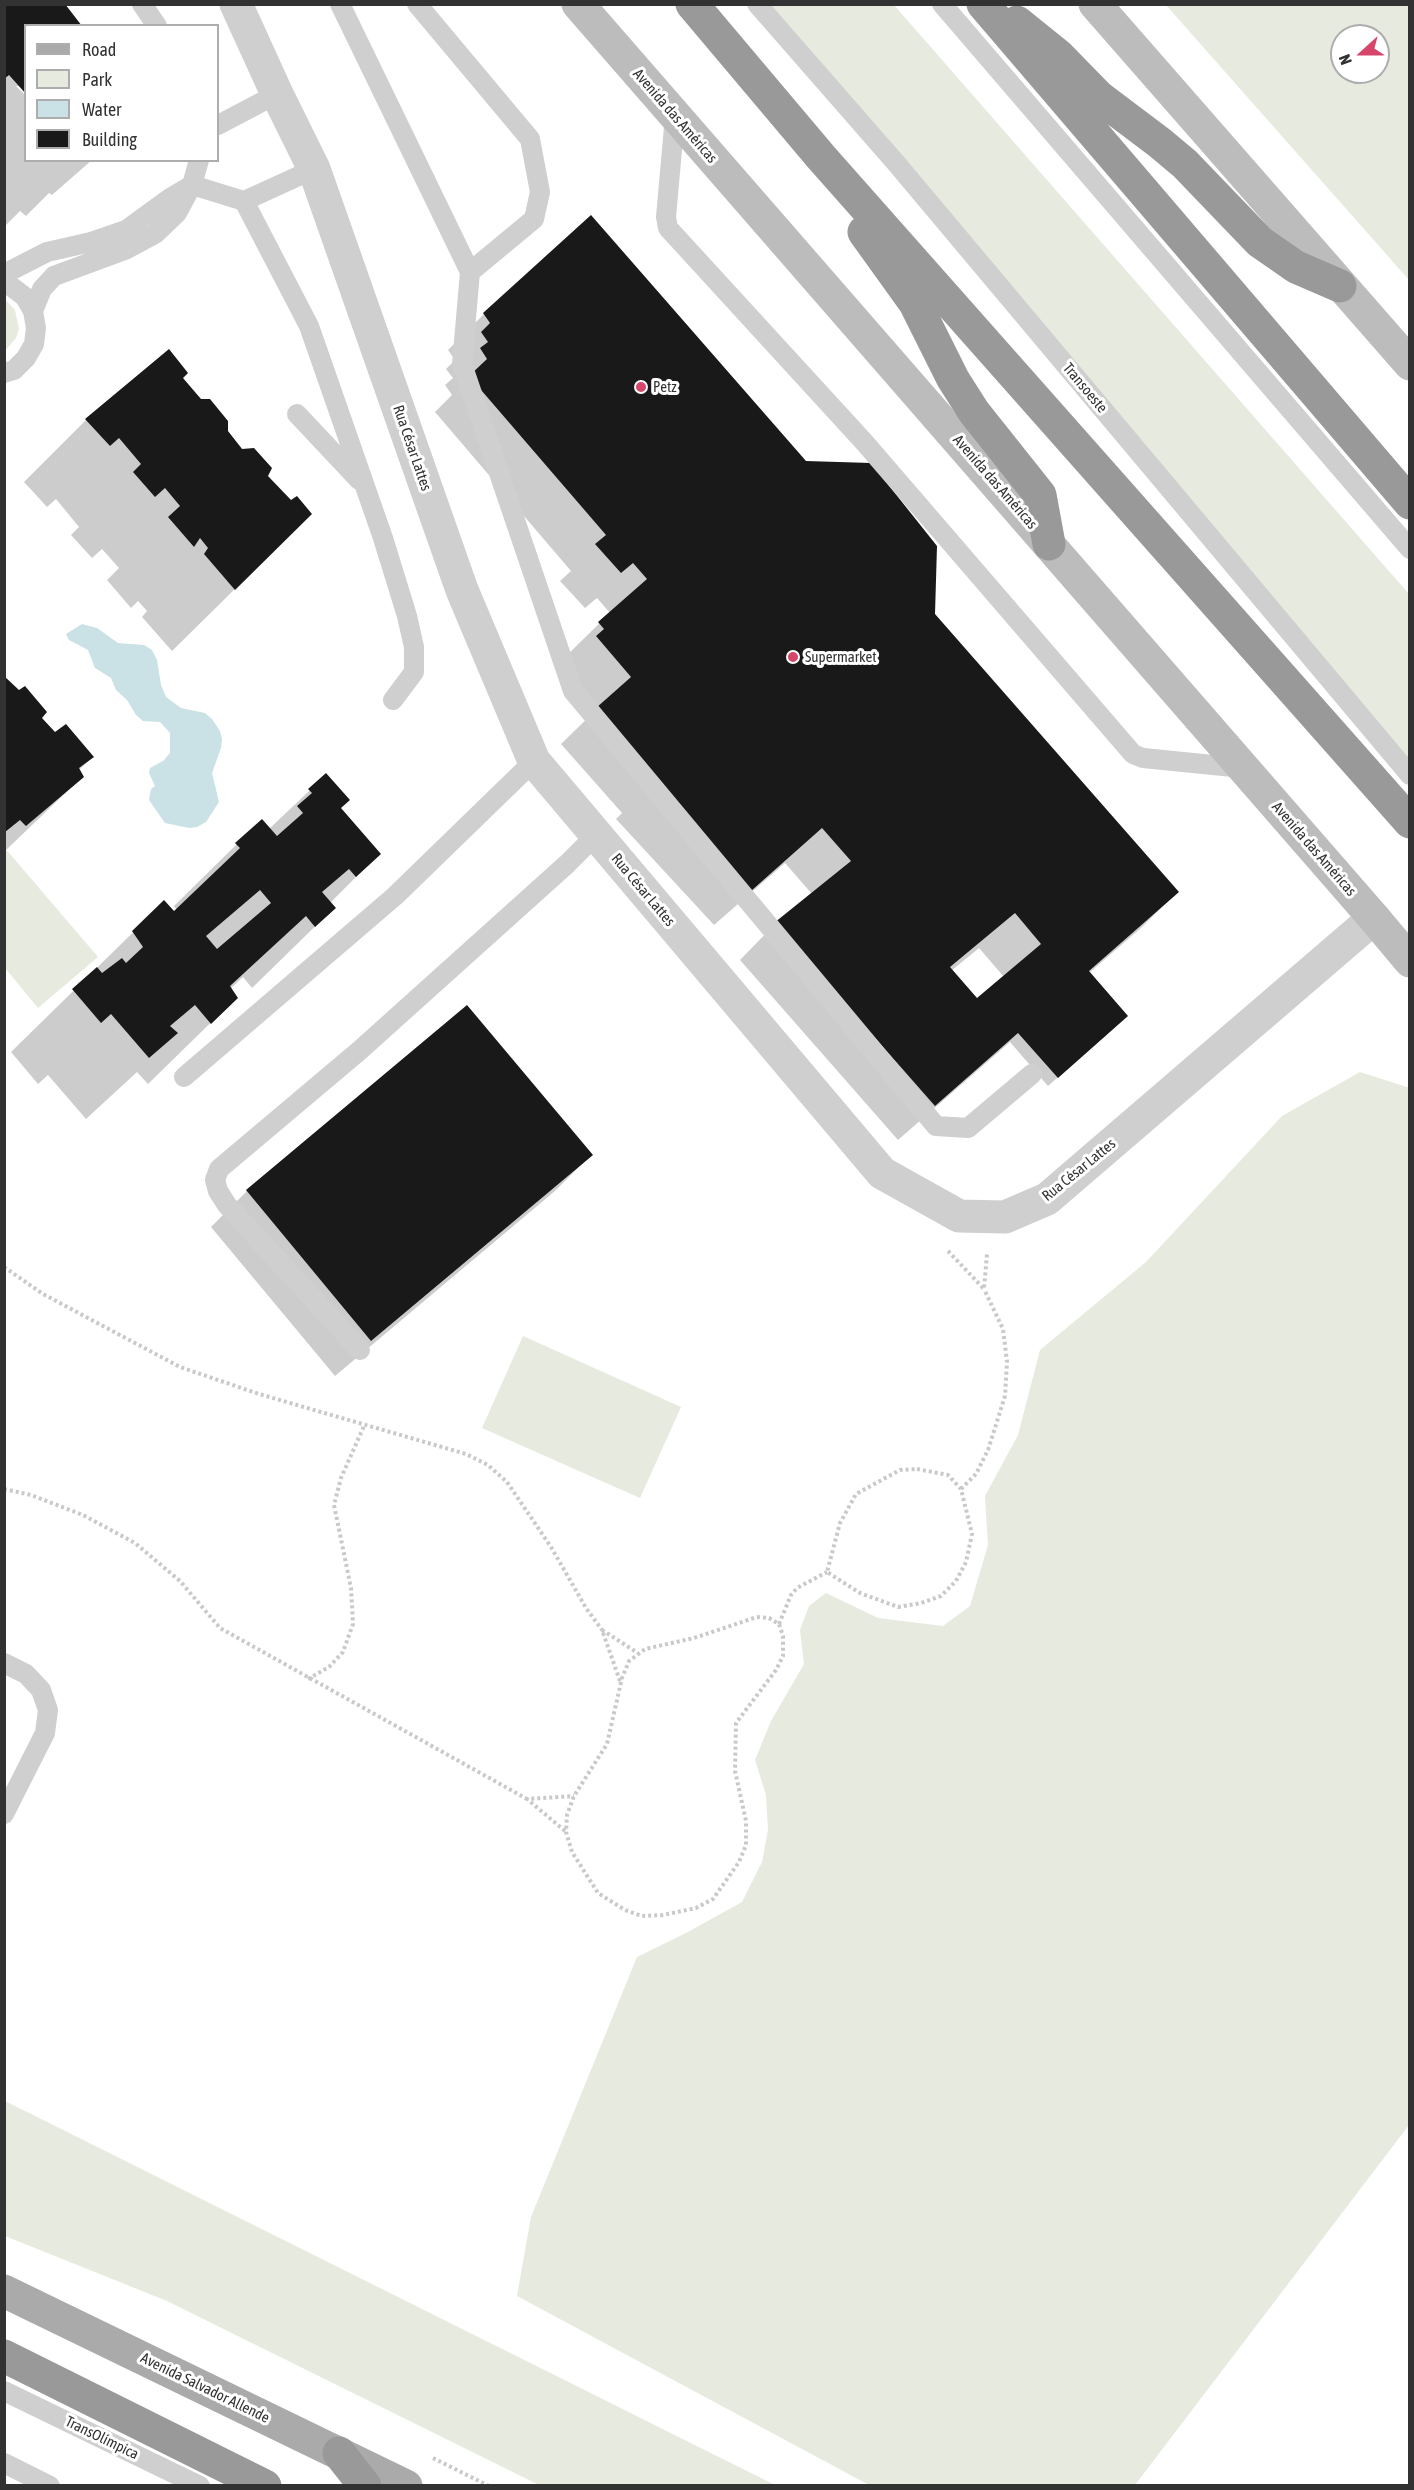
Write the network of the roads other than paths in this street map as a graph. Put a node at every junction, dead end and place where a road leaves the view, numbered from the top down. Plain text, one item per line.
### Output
1 (142, 4) edge
2 (236, 4) edge
3 (340, 4) edge
4 (417, 4) edge
5 (578, 4) edge
6 (692, 4) edge
7 (758, 4) edge
8 (942, 4) edge
9 (985, 4) edge
10 (1095, 4) edge
11 (156, 24) edge
12 (277, 94) junction
13 (675, 116) junction
14 (219, 124) edge
15 (821, 157) junction
16 (198, 162) edge
17 (314, 169) junction
18 (192, 185) junction
19 (244, 201) junction
20 (470, 272) junction
21 (4, 274) edge
22 (4, 284) edge
23 (1340, 286) junction
24 (33, 311) junction
25 (1410, 364) edge
26 (4, 374) edge
27 (297, 414) dead end
28 (365, 487) junction
29 (1410, 503) edge
30 (1049, 544) junction
31 (1410, 549) edge
32 (393, 700) dead end
33 (534, 761) junction
34 (1243, 768) junction
35 (1410, 776) edge
36 (1410, 822) edge
37 (597, 835) junction
38 (1374, 918) junction
39 (1410, 962) edge
40 (1032, 1074) dead end
41 (184, 1077) dead end
42 (360, 1350) dead end
43 (4, 1663) edge
44 (4, 1814) edge
45 (4, 2291) edge
46 (4, 2356) edge
47 (4, 2391) edge
48 (339, 2453) junction
49 (4, 2463) edge
50 (50, 2486) edge
51 (200, 2486) edge
52 (266, 2486) edge
53 (365, 2486) edge
54 (406, 2486) edge

1 - 11 lane
2 - 12 street, Rua César Lattes
3 - 20 lane
4 - 20 lane
5 - 13 main road, Avenida das Américas
6 - 15 highway
7 - 35 lane, Transoeste
8 - 31 lane
9 - 23 highway
9 - 29 highway
10 - 23 main road
12 - 14 lane
12 - 17 street, Rua César Lattes
13 - 30 main road, Avenida das Américas
13 - 34 lane
15 - 30 highway
15 - 36 highway
16 - 18 lane
17 - 19 lane
17 - 33 street, Rua César Lattes
18 - 19 lane
18 - 21 lane
18 - 24 lane
19 - 28 lane
20 - 40 lane
22 - 24 lane
23 - 25 main road
24 - 26 lane
27 - 28 lane
28 - 32 lane
30 - 34 main road, Avenida das Américas
33 - 37 street, Rua César Lattes
33 - 41 lane
34 - 38 main road, Avenida das Américas
37 - 38 street, Rua César Lattes
37 - 42 lane
38 - 39 main road, Avenida das Américas
43 - 44 lane
45 - 48 main road, Avenida Salvador Allende
46 - 52 highway
47 - 51 lane, TransOlímpica
48 - 53 highway
48 - 54 main road, Avenida Salvador Allende
49 - 50 lane

